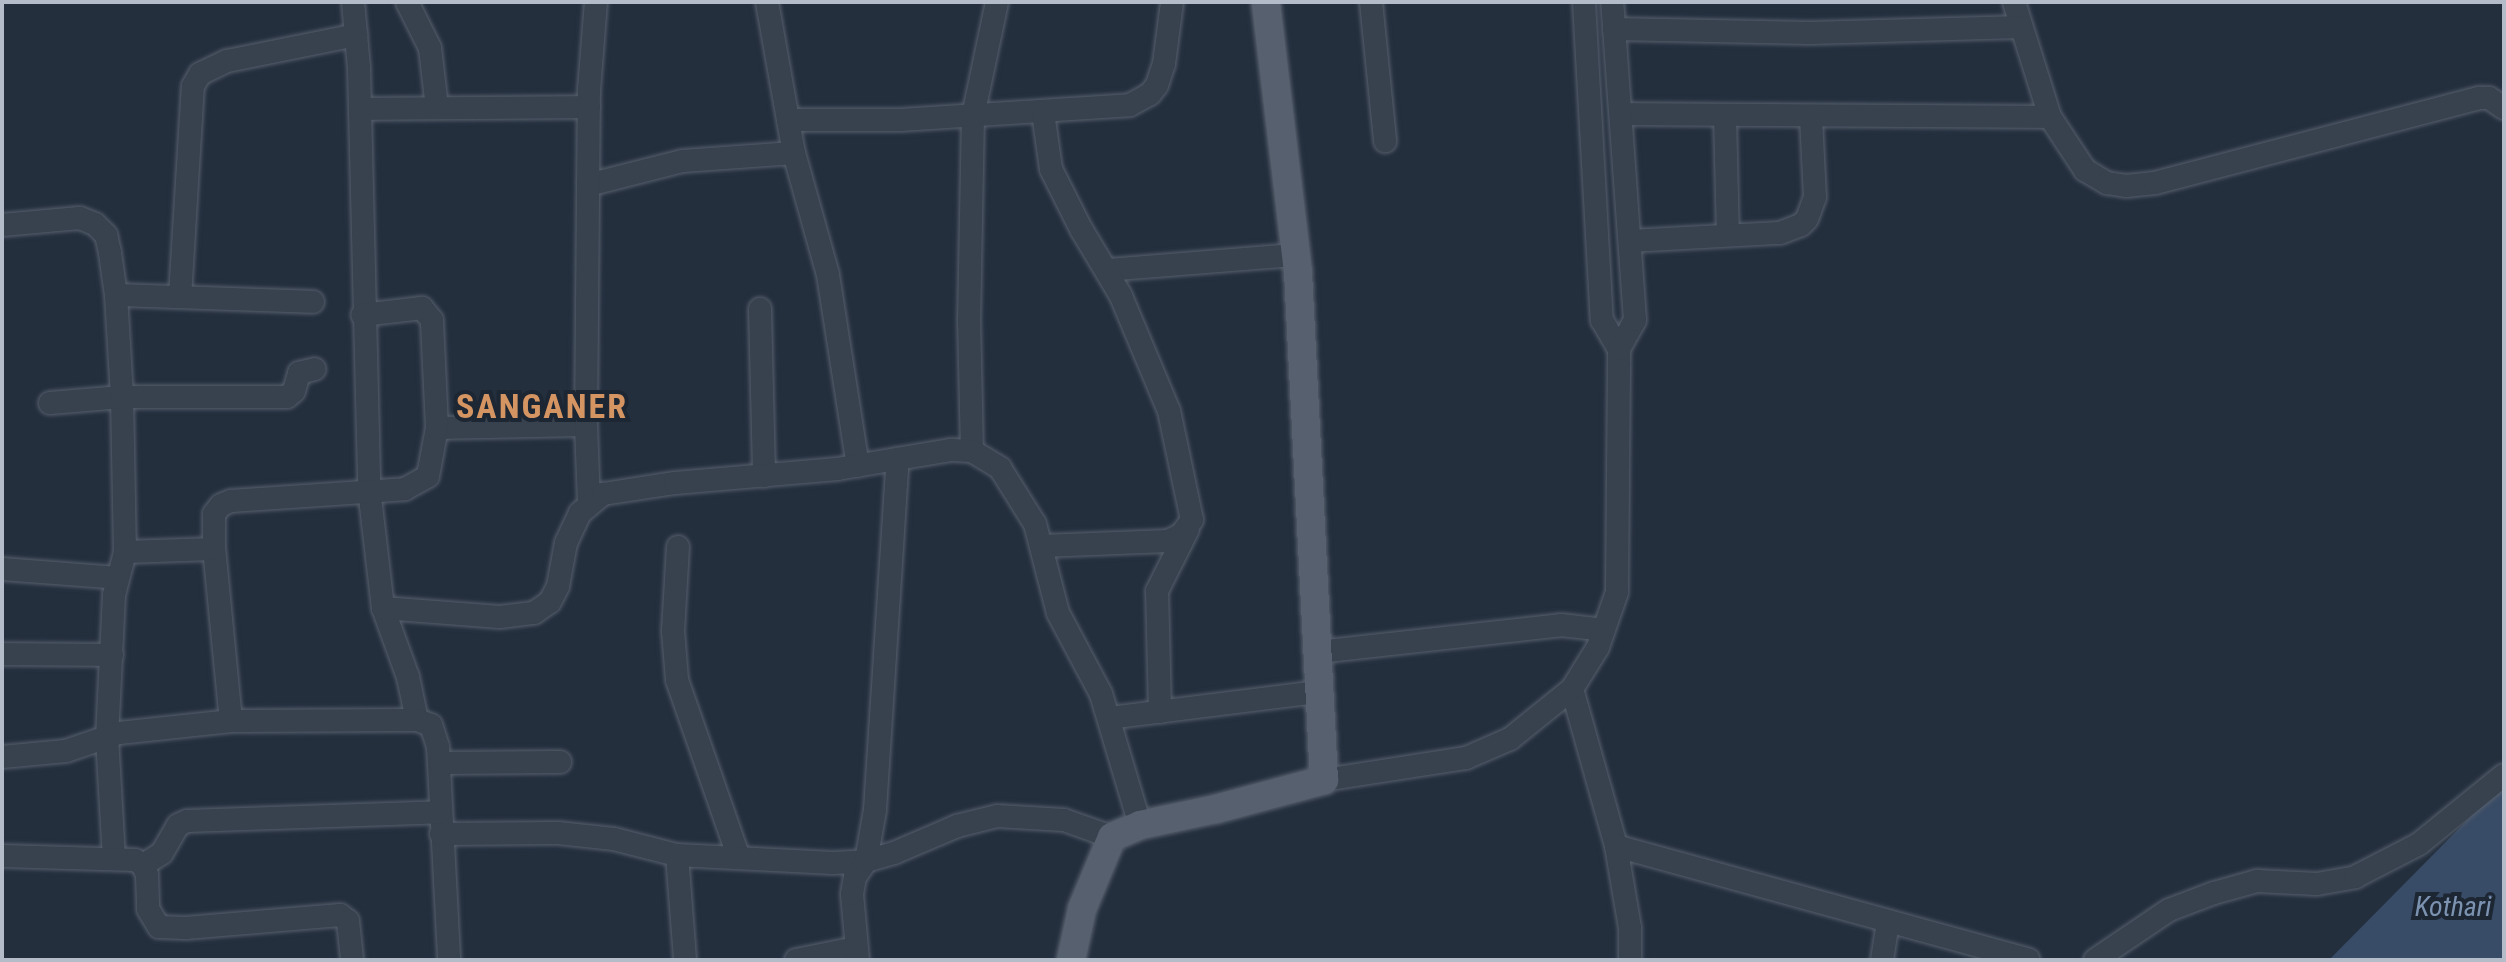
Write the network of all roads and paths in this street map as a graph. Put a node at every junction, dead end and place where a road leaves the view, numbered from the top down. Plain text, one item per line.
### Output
1 (353, 2) edge
2 (407, 2) edge
3 (596, 2) edge
4 (767, 2) edge
5 (997, 2) edge
6 (1172, 2) edge
7 (1266, 2) edge
8 (1371, 2) edge
9 (1584, 2) edge
10 (1612, 2) edge
11 (2014, 2) edge
12 (2021, 27) junction
13 (1614, 29) junction
14 (356, 35) junction
15 (589, 107) junction
16 (437, 108) junction
17 (2504, 108) edge
18 (360, 109) junction
19 (1043, 113) junction
20 (1622, 114) junction
21 (973, 116) junction
22 (1725, 116) junction
23 (1811, 117) junction
24 (2050, 117) junction
25 (788, 120) junction
26 (1385, 141) dead end
27 (794, 153) junction
28 (588, 185) junction
29 (2, 225) edge
30 (1728, 235) junction
31 (1630, 241) junction
32 (1295, 255) junction
33 (1107, 270) junction
34 (116, 295) junction
35 (180, 297) junction
36 (313, 302) dead end
37 (760, 309) dead end
38 (362, 315) junction
39 (1619, 349) junction
40 (315, 369) dead end
41 (122, 397) junction
42 (50, 403) dead end
43 (586, 425) junction
44 (437, 428) junction
45 (972, 451) junction
46 (898, 459) junction
47 (858, 466) junction
48 (764, 476) junction
49 (369, 489) junction
50 (589, 503) junction
51 (1189, 527) junction
52 (1042, 546) junction
53 (678, 547) dead end
54 (214, 549) junction
55 (125, 552) junction
56 (2, 569) edge
57 (118, 578) junction
58 (383, 608) junction
59 (1604, 630) junction
60 (1318, 652) junction
61 (2, 654) edge
62 (112, 655) junction
63 (1572, 689) junction
64 (1319, 692) junction
65 (1160, 712) junction
66 (1109, 718) junction
67 (417, 720) junction
68 (231, 721) junction
69 (107, 737) junction
70 (2, 757) edge
71 (560, 762) dead end
72 (440, 763) junction
73 (2504, 775) edge
74 (1324, 780) junction
75 (440, 823) junction
76 (1140, 825) junction
77 (1112, 837) junction
78 (1616, 846) junction
79 (677, 855) junction
80 (2, 856) edge
81 (114, 858) junction
82 (739, 858) junction
83 (866, 861) junction
84 (143, 865) junction
85 (1888, 921) junction
86 (857, 954) edge
87 (352, 960) edge
88 (449, 960) edge
89 (685, 960) edge
90 (796, 960) edge
91 (1071, 960) edge
92 (1630, 960) edge
93 (1882, 960) edge
94 (2029, 960) edge
95 (2095, 960) edge

1 - 14 street
2 - 16 street
3 - 15 street
4 - 25 street
5 - 21 street
6 - 19 street
7 - 32 main road
8 - 26 street
9 - 39 street
10 - 13 street
11 - 12 street
12 - 13 street
12 - 24 street
13 - 20 street
14 - 18 street
14 - 35 street
15 - 16 street
15 - 28 street
16 - 18 street
17 - 24 street
18 - 38 street
19 - 21 street
19 - 33 street
20 - 22 street
20 - 31 street
21 - 25 street
21 - 45 street
22 - 23 street
22 - 30 street
23 - 24 street
23 - 30 street
25 - 27 street
27 - 28 street
27 - 47 street
28 - 43 street
29 - 34 street
30 - 31 street
31 - 39 street
32 - 33 street
32 - 60 main road
33 - 51 street
34 - 35 street
34 - 41 street
35 - 36 street
37 - 48 street
38 - 44 street
38 - 49 street
39 - 59 street
40 - 41 street
41 - 42 street
41 - 55 street
43 - 44 street
43 - 50 street
44 - 49 street
45 - 46 street
45 - 52 street
46 - 47 street
46 - 83 street
47 - 48 street
48 - 50 street
49 - 54 street
49 - 58 street
50 - 58 street
51 - 52 street
51 - 65 street
52 - 66 street
53 - 82 street
54 - 55 street
54 - 68 street
55 - 57 street
56 - 57 street
57 - 62 street
58 - 67 street
59 - 60 street
59 - 63 street
60 - 64 main road
61 - 62 street
62 - 69 street
63 - 74 street
63 - 78 street
64 - 65 street
64 - 74 main road
65 - 66 street
66 - 76 street
67 - 68 street
67 - 72 street
68 - 69 street
69 - 70 street
69 - 81 street
71 - 72 street
72 - 75 street
73 - 95 street
74 - 76 main road
75 - 79 street
75 - 84 street
75 - 88 street
76 - 77 main road
77 - 83 street
77 - 91 main road
78 - 85 street
78 - 92 street
79 - 82 street
79 - 89 street
80 - 81 street
81 - 84 street
82 - 83 street
83 - 86 street
84 - 87 street
85 - 93 street
85 - 94 street
86 - 90 street

